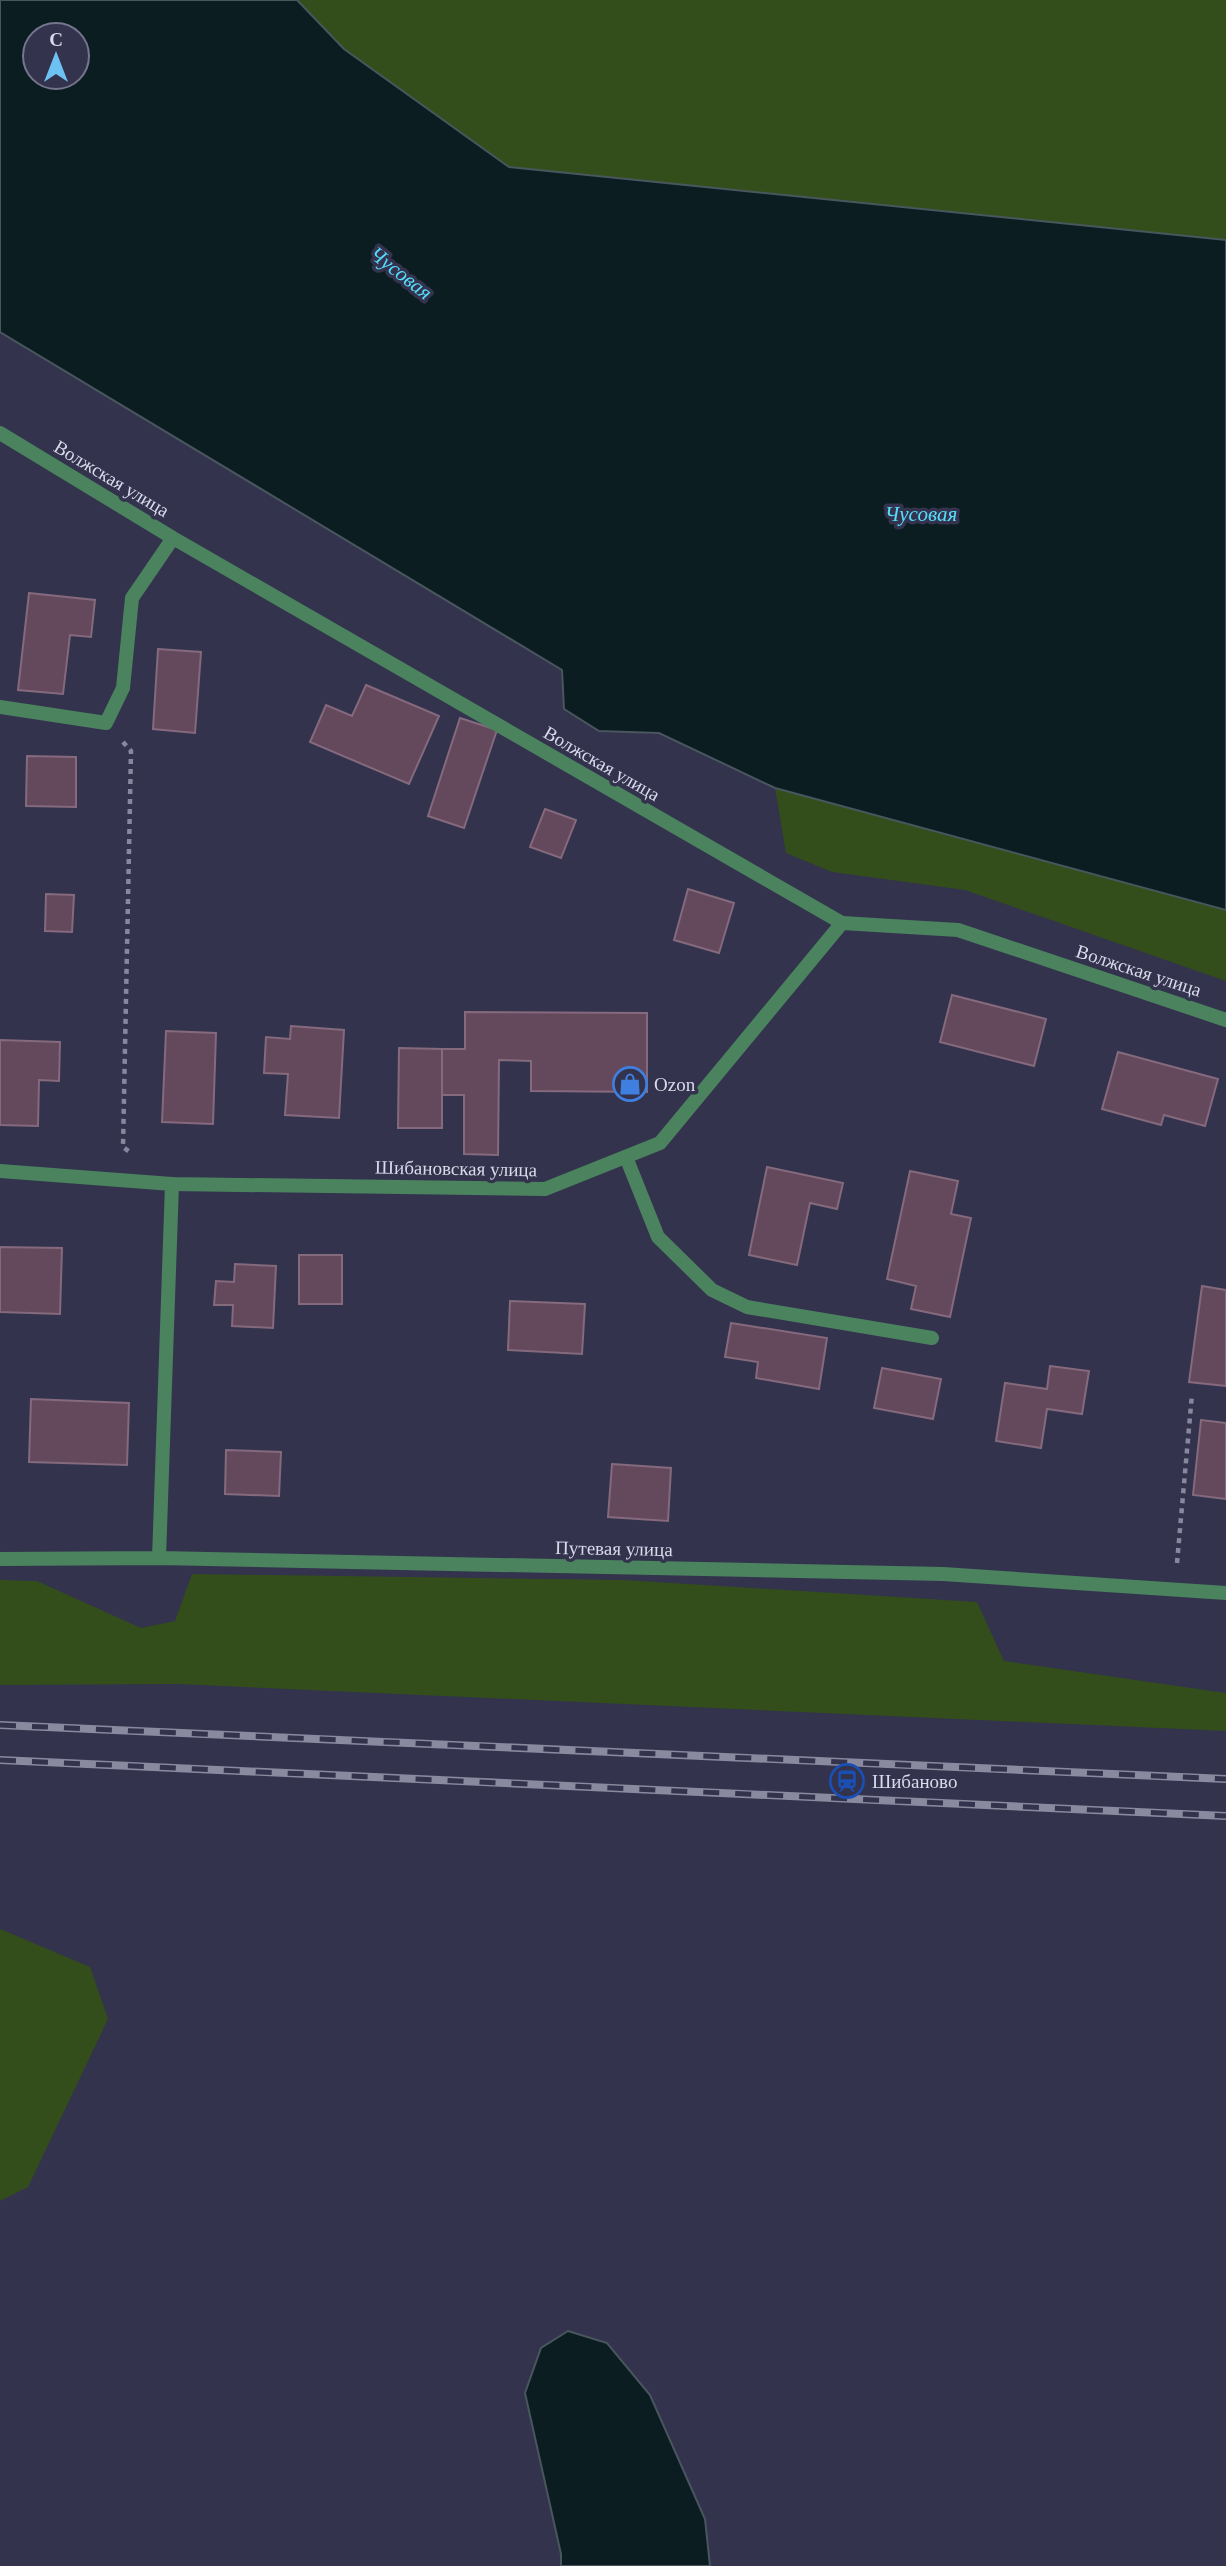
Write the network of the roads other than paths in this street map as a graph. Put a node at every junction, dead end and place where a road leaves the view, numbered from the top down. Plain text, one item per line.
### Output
1 (0, 433) edge
2 (173, 538) junction
3 (0, 707) edge
4 (842, 923) junction
5 (1226, 1020) edge
6 (626, 1157) junction
7 (0, 1171) edge
8 (172, 1184) junction
9 (932, 1338) dead end
10 (159, 1558) junction
11 (0, 1559) edge
12 (1226, 1593) edge

1 - 2 street, Волжская улица
2 - 3 street
2 - 4 street, Волжская улица
4 - 5 street, Волжская улица
4 - 6 street, Шибановская улица
6 - 8 street, Шибановская улица
6 - 9 street
7 - 8 street, Шибановская улица
8 - 10 street
10 - 11 street, Путевая улица
10 - 12 street, Путевая улица

